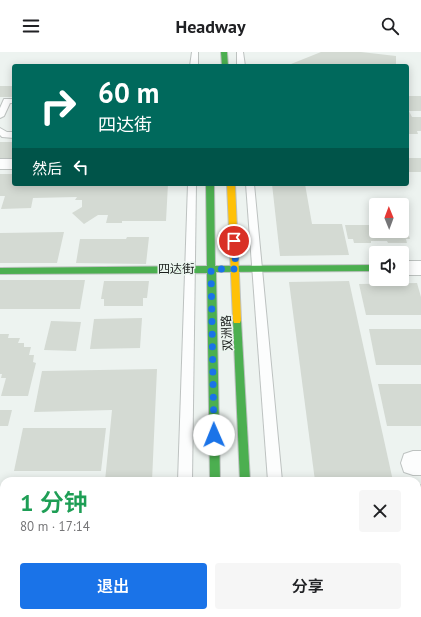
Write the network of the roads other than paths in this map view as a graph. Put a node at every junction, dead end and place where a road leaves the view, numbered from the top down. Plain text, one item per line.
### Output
1 (195, 52) edge
2 (224, 52) edge
3 (240, 52) edge
4 (194, 64) edge
5 (225, 64) edge
6 (241, 64) edge
7 (12, 101) edge
8 (0, 116) edge
9 (0, 130) edge
10 (12, 135) edge
11 (0, 164) edge
12 (12, 164) edge
13 (192, 186) edge
14 (210, 186) edge
15 (231, 186) edge
16 (250, 186) edge
17 (369, 268) edge
18 (409, 268) edge
19 (421, 268) edge
20 (190, 269) junction
21 (211, 269) junction
22 (236, 269) junction
23 (257, 269) junction
24 (0, 271) edge
25 (185, 477) edge
26 (215, 477) edge
27 (245, 477) edge
28 (275, 477) edge

1 - 4 lane
2 - 5 main road
3 - 6 lane
7 - 8 lane
9 - 10 lane
11 - 12 street
13 - 20 lane
14 - 21 main road, 双洲路
15 - 22 main road, 双洲路
16 - 23 lane
17 - 23 main road, 四达街
18 - 19 street
20 - 21 main road, 四达街
20 - 24 main road, 四达街
20 - 25 lane
21 - 22 main road, 四达街
21 - 26 main road, 双洲路
22 - 23 main road, 四达街
22 - 27 main road, 双洲路
23 - 28 lane

